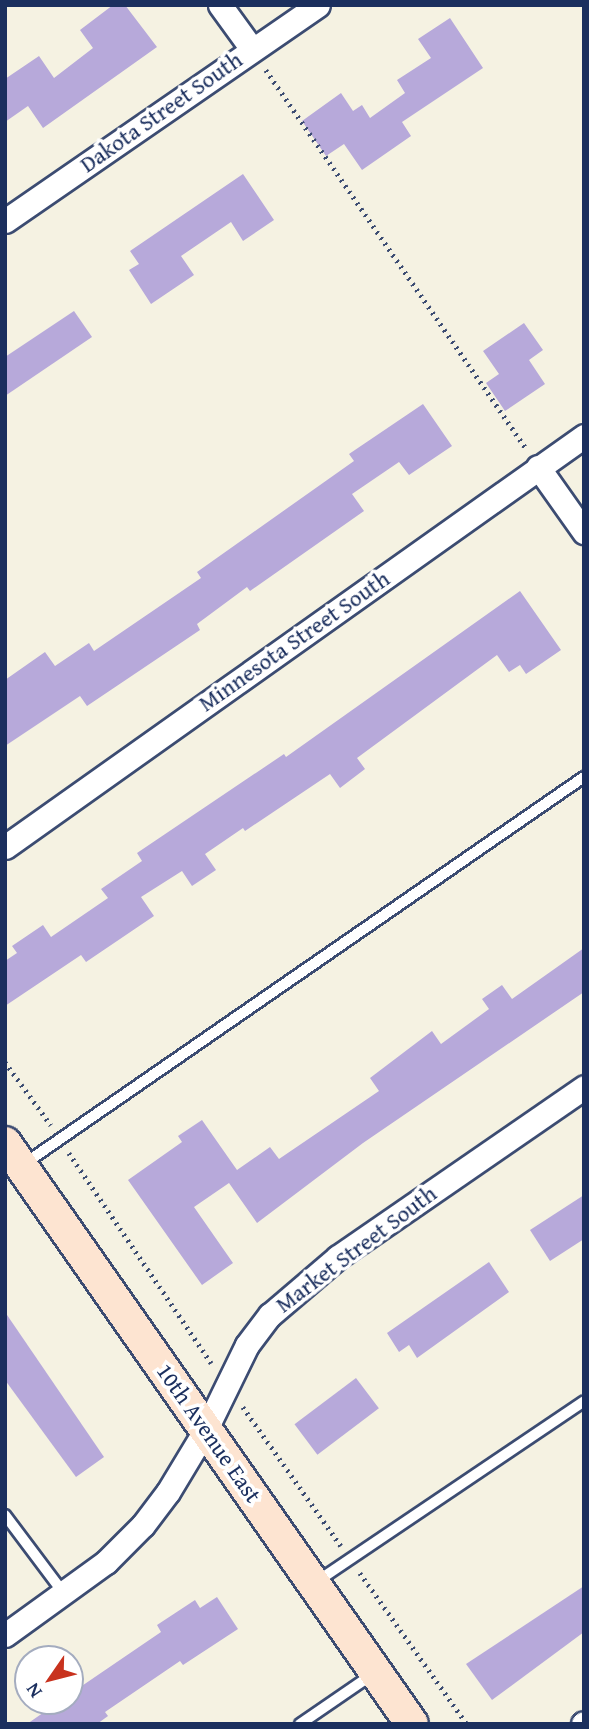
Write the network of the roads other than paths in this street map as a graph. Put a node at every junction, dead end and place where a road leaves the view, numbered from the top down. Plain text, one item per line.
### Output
1 (220, 5) edge
2 (318, 5) edge
3 (252, 49) junction
4 (5, 221) edge
5 (584, 436) edge
6 (538, 467) junction
7 (584, 532) edge
8 (584, 777) edge
9 (5, 847) edge
10 (584, 1087) edge
11 (13, 1154) edge
12 (584, 1401) edge
13 (206, 1429) junction
14 (5, 1515) edge
15 (314, 1584) junction
16 (65, 1595) junction
17 (5, 1635) edge
18 (375, 1672) junction
19 (300, 1724) edge
20 (412, 1724) edge

1 - 3 street
2 - 3 street, Dakota Street South
3 - 4 street, Dakota Street South
5 - 6 street, Minnesota Street South
6 - 7 street
6 - 9 street, Minnesota Street South
8 - 11 lane
10 - 13 street, Market Street South
11 - 13 main road, 10th Avenue East
12 - 15 lane
13 - 15 main road, 10th Avenue East
13 - 16 street, Market Street South
14 - 16 lane
15 - 18 main road, 10th Avenue East
16 - 17 street, Market Street South
18 - 19 lane
18 - 20 main road, 10th Avenue East

